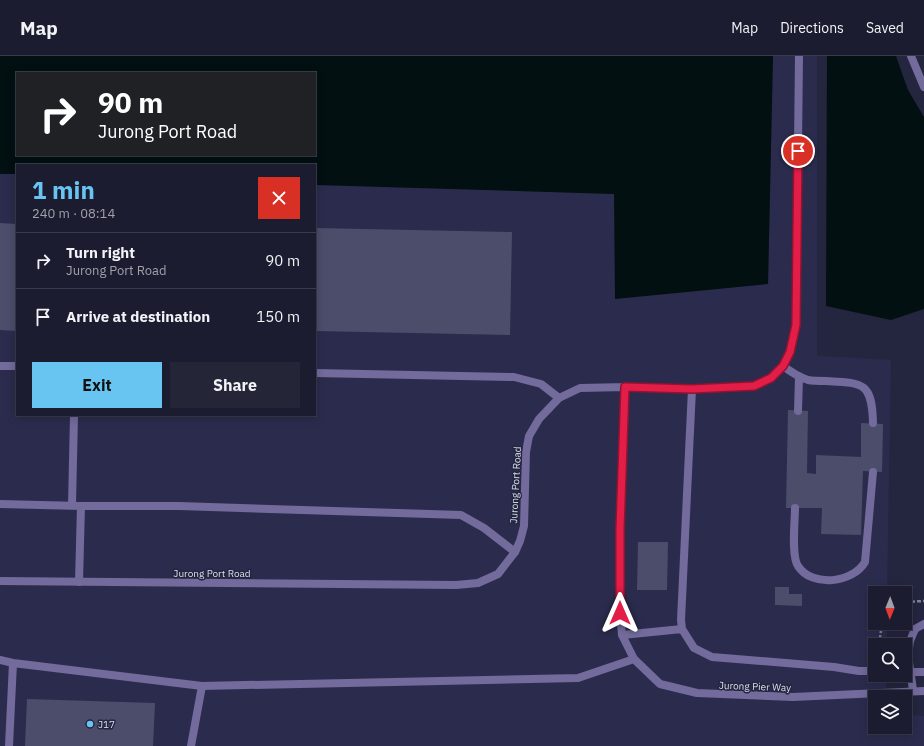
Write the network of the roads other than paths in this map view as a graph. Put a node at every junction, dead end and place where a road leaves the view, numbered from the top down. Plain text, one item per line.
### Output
1 (799, 56) edge
2 (911, 56) edge
3 (924, 87) edge
4 (0, 366) edge
5 (16, 366) edge
6 (783, 366) junction
7 (316, 373) edge
8 (799, 377) junction
9 (625, 387) junction
10 (692, 389) junction
11 (559, 398) junction
12 (798, 411) dead end
13 (74, 416) edge
14 (873, 423) dead end
15 (873, 472) dead end
16 (0, 504) edge
17 (77, 506) junction
18 (795, 508) dead end
19 (514, 552) junction
20 (0, 581) edge
21 (79, 582) junction
22 (924, 624) edge
23 (682, 629) junction
24 (622, 635) junction
25 (911, 638) edge
26 (634, 659) junction
27 (0, 660) edge
28 (12, 663) junction
29 (868, 671) edge
30 (912, 672) edge
31 (924, 672) edge
32 (910, 682) edge
33 (202, 686) junction
34 (913, 690) junction
35 (924, 691) edge
36 (9, 746) edge
37 (191, 746) edge

1 - 6 street, Jurong Port Road
2 - 3 street
4 - 5 street
6 - 8 street
6 - 10 street, Jurong Port Road
7 - 11 street
8 - 12 street
8 - 14 street
9 - 10 street, Jurong Port Road
9 - 11 street, Jurong Port Road
9 - 24 street, Jurong Pier Way
10 - 23 street
11 - 19 street, Jurong Port Road
13 - 17 street
15 - 18 street
16 - 17 street
17 - 19 street
17 - 21 street
19 - 21 street, Jurong Port Road
20 - 21 street, Jurong Port Road
22 - 25 street
23 - 24 street
23 - 29 street
24 - 26 street, Jurong Pier Way
26 - 33 street
26 - 34 street, Jurong Pier Way
27 - 28 street
28 - 33 street
28 - 36 street
30 - 31 street
32 - 34 street
33 - 37 street
34 - 35 street, Jurong Pier Way

